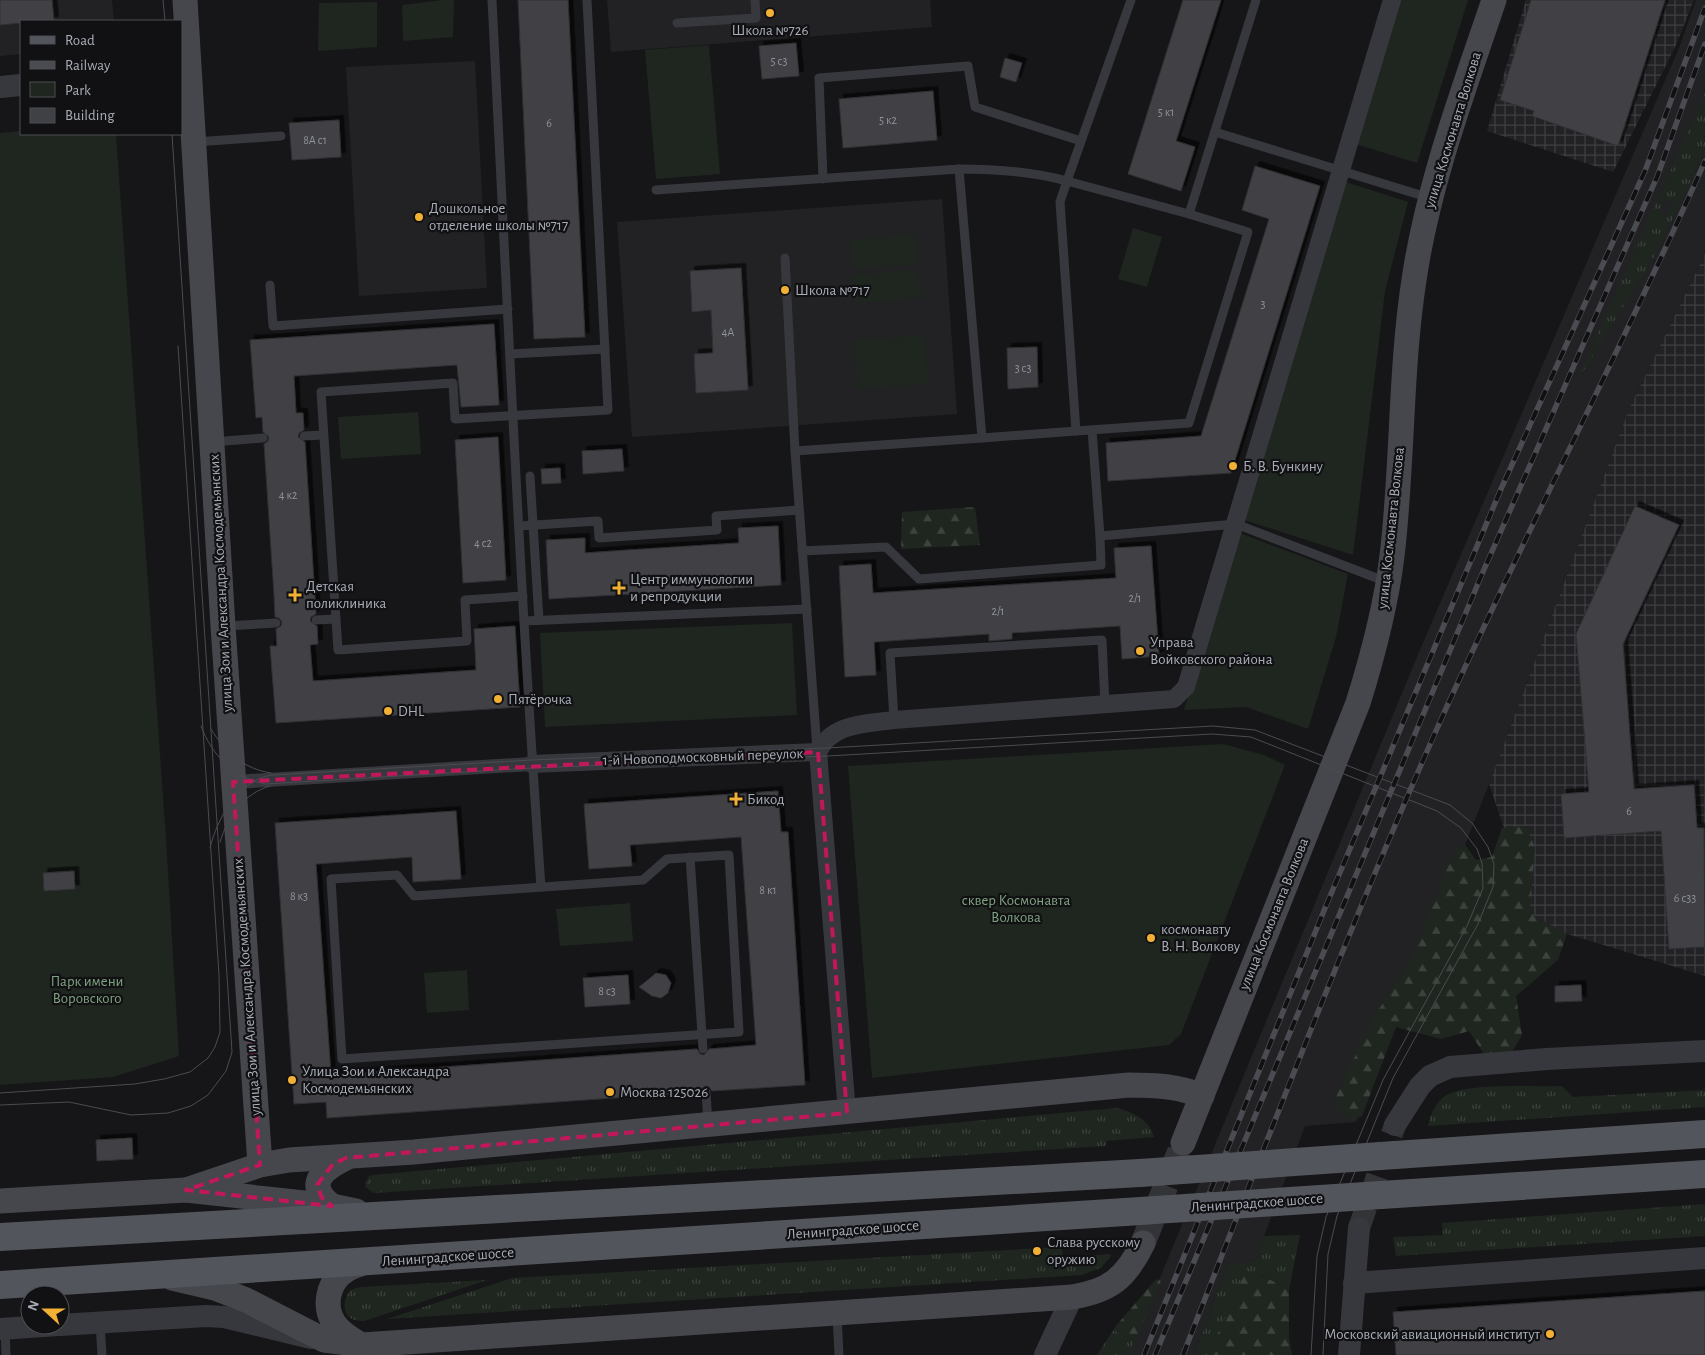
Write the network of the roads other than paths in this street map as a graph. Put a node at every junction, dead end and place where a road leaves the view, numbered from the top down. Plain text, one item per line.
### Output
1 (185, 0) edge
2 (492, 0) edge
3 (588, 0) edge
4 (755, 0) edge
5 (1131, 0) edge
6 (1256, 0) edge
7 (1392, 0) edge
8 (1494, 0) edge
9 (677, 23) dead end
10 (186, 73) edge
11 (20, 85) edge
12 (0, 87) edge
13 (1215, 132) junction
14 (281, 136) dead end
15 (1081, 140) junction
16 (195, 142) junction
17 (959, 169) junction
18 (1342, 170) junction
19 (823, 179) junction
20 (1067, 181) junction
21 (656, 190) dead end
22 (1430, 198) junction
23 (1189, 214) junction
24 (785, 258) dead end
25 (270, 285) dead end
26 (508, 309) junction
27 (605, 349) junction
28 (510, 354) junction
29 (513, 416) junction
30 (1092, 430) junction
31 (1076, 431) junction
32 (323, 434) junction
33 (304, 436) dead end
34 (263, 438) dead end
35 (982, 438) junction
36 (212, 442) junction
37 (796, 451) junction
38 (530, 476) dead end
39 (799, 510) junction
40 (1236, 524) junction
41 (534, 525) junction
42 (519, 526) junction
43 (1100, 536) junction
44 (802, 551) junction
45 (1388, 583) junction
46 (523, 596) junction
47 (807, 609) junction
48 (336, 619) junction
49 (316, 620) dead end
50 (539, 620) junction
51 (524, 621) junction
52 (276, 623) dead end
53 (223, 626) junction
54 (1105, 706) junction
55 (894, 720) junction
56 (818, 752) junction
57 (532, 764) junction
58 (233, 782) junction
59 (690, 857) junction
60 (541, 887) junction
61 (702, 1034) junction
62 (703, 1049) dead end
63 (1705, 1051) edge
64 (706, 1092) dead end
65 (1202, 1096) junction
66 (847, 1113) junction
67 (708, 1125) junction
68 (1395, 1125) tunnel mouth
69 (1705, 1134) edge
70 (1184, 1143) tunnel mouth
71 (346, 1158) junction
72 (260, 1165) junction
73 (1705, 1174) edge
74 (186, 1190) junction
75 (0, 1201) edge
76 (332, 1206) junction
77 (376, 1215) junction
78 (1359, 1228) tunnel mouth
79 (0, 1237) edge
80 (1143, 1243) tunnel mouth
81 (1705, 1258) edge
82 (366, 1262) junction
83 (157, 1276) junction
84 (1354, 1283) junction
85 (0, 1285) edge
86 (1072, 1297) junction
87 (837, 1313) junction
88 (100, 1322) junction
89 (70, 1324) edge
90 (20, 1328) edge
91 (2, 1329) edge
92 (324, 1340) junction
93 (360, 1345) junction
94 (6, 1355) edge
95 (102, 1355) edge
96 (839, 1355) edge
97 (1045, 1355) edge
98 (1349, 1355) edge

1 - 10 main road, улица Зои и Александра Космодемьянских
2 - 26 lane
3 - 27 lane
4 - 9 lane
5 - 15 lane
6 - 13 lane
7 - 18 street
8 - 22 main road, улица Космонавта Волкова
10 - 16 main road, улица Зои и Александра Космодемьянских
11 - 12 street
13 - 18 lane
13 - 23 lane
14 - 16 lane
15 - 19 lane
15 - 20 lane
16 - 36 main road, улица Зои и Александра Космодемьянских
17 - 19 lane
17 - 20 lane
17 - 35 lane
18 - 22 lane
18 - 40 street
19 - 21 lane
20 - 23 lane
20 - 31 lane
22 - 45 main road, улица Космонавта Волкова
23 - 30 lane
24 - 37 lane
25 - 26 lane
26 - 28 lane
27 - 28 lane
27 - 29 lane
28 - 29 lane
29 - 32 lane
29 - 42 lane
30 - 31 lane
30 - 43 lane
31 - 35 lane
32 - 33 lane
32 - 48 lane
34 - 36 lane
35 - 37 lane
36 - 53 main road, улица Зои и Александра Космодемьянских
37 - 39 lane
38 - 41 lane
39 - 41 lane
39 - 44 lane
40 - 43 lane
40 - 45 lane
40 - 54 street, 1-й Новоподмосковный переулок
41 - 42 lane
41 - 50 lane
42 - 46 lane
43 - 44 lane
44 - 47 lane
45 - 65 main road, улица Космонавта Волкова
46 - 48 lane
46 - 51 lane
47 - 50 lane
47 - 56 lane
48 - 49 lane
50 - 51 lane
51 - 57 lane
52 - 53 lane
53 - 58 main road, улица Зои и Александра Космодемьянских
54 - 55 street, 1-й Новоподмосковный переулок
54 - 55 lane
55 - 56 street, 1-й Новоподмосковный переулок
56 - 57 street, 1-й Новоподмосковный переулок
56 - 66 street
57 - 58 street, 1-й Новоподмосковный переулок
57 - 60 lane
58 - 72 main road, улица Зои и Александра Космодемьянских
59 - 60 lane
59 - 61 lane
59 - 61 lane
60 - 61 lane
61 - 62 lane
63 - 68 street
64 - 67 lane
65 - 66 main road
65 - 70 main road, улица Космонавта Волкова
66 - 67 main road
67 - 71 main road
69 - 77 main road, bridge
71 - 72 main road
71 - 76 main road
72 - 74 main road
73 - 82 main road, Ленинградское шоссе, bridge
74 - 75 main road
74 - 76 main road
76 - 77 main road
77 - 79 main road
78 - 84 street
80 - 86 main road
81 - 84 street
82 - 83 main road, Ленинградское шоссе
82 - 93 main road
83 - 85 main road, Ленинградское шоссе
83 - 92 main road
84 - 98 street
86 - 87 main road
86 - 97 street
87 - 93 main road
87 - 96 lane
88 - 89 street
88 - 92 street
88 - 95 lane
90 - 91 street
91 - 94 lane
92 - 93 main road

